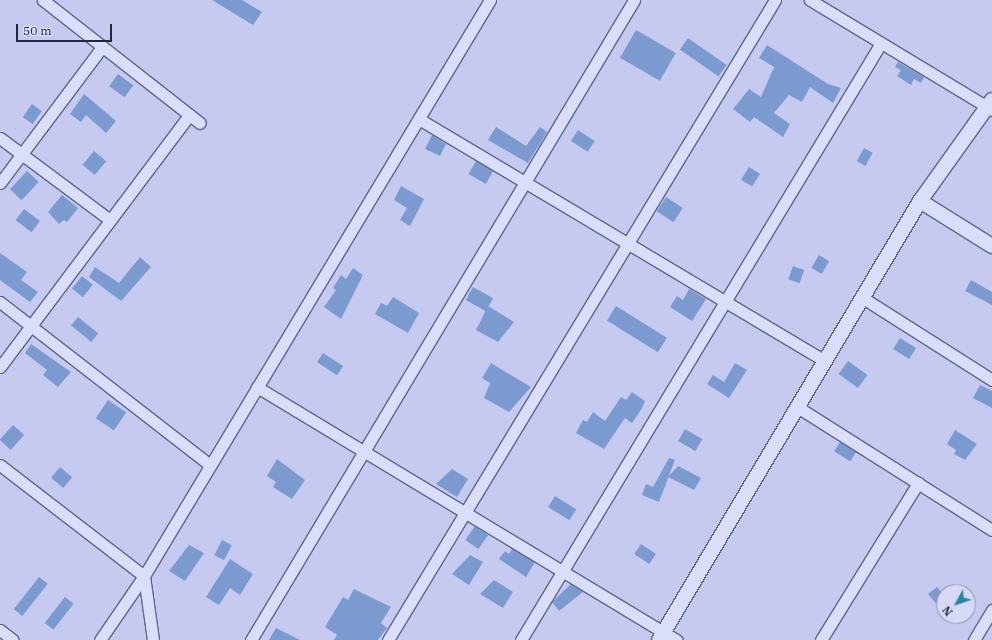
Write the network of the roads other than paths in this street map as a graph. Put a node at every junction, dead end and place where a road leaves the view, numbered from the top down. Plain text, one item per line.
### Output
1 (43, 0) edge
2 (490, 0) edge
3 (634, 0) edge
4 (775, 0) edge
5 (810, 0) edge
6 (822, 3) edge
7 (881, 43) junction
8 (102, 47) junction
9 (990, 106) edge
10 (189, 115) junction
11 (419, 119) junction
12 (200, 123) dead end
13 (0, 138) edge
14 (22, 154) junction
15 (526, 181) junction
16 (0, 184) edge
17 (920, 201) junction
18 (110, 220) junction
19 (630, 244) junction
20 (992, 246) edge
21 (863, 298) junction
22 (726, 301) junction
23 (0, 302) edge
24 (31, 325) junction
25 (825, 361) junction
26 (0, 367) edge
27 (992, 380) edge
28 (257, 387) junction
29 (799, 408) junction
30 (363, 451) junction
31 (0, 465) edge
32 (210, 465) junction
33 (918, 483) junction
34 (467, 514) junction
35 (992, 530) edge
36 (563, 571) junction
37 (144, 576) junction
38 (992, 610) edge
39 (0, 630) edge
40 (662, 636) edge
41 (13, 640) edge
42 (100, 640) edge
43 (153, 640) edge
44 (251, 640) edge
45 (388, 640) edge
46 (521, 640) edge
47 (677, 640) edge
48 (821, 640) edge
49 (974, 640) edge

1 - 8 street
2 - 11 street
3 - 15 street
4 - 19 street
5 - 6 street
6 - 7 street
7 - 9 street
7 - 22 street
8 - 10 street
8 - 14 street
9 - 17 street
10 - 12 street
10 - 18 street
11 - 15 street
11 - 28 street
13 - 14 street
14 - 16 street
14 - 18 street
15 - 19 street
15 - 30 street
17 - 20 street
17 - 21 street
18 - 24 street
19 - 22 street
19 - 34 street
21 - 25 street
21 - 27 street
22 - 25 street
22 - 36 street
23 - 24 street
24 - 26 street
24 - 32 street
25 - 29 street
28 - 30 street
28 - 32 street
29 - 33 street
29 - 40 street
30 - 34 street
30 - 44 street
31 - 37 street
32 - 37 street
33 - 35 street
33 - 48 street
34 - 36 street
34 - 45 street
36 - 40 street
36 - 46 street
37 - 42 street
37 - 43 street
38 - 49 street
39 - 41 street
40 - 47 street

